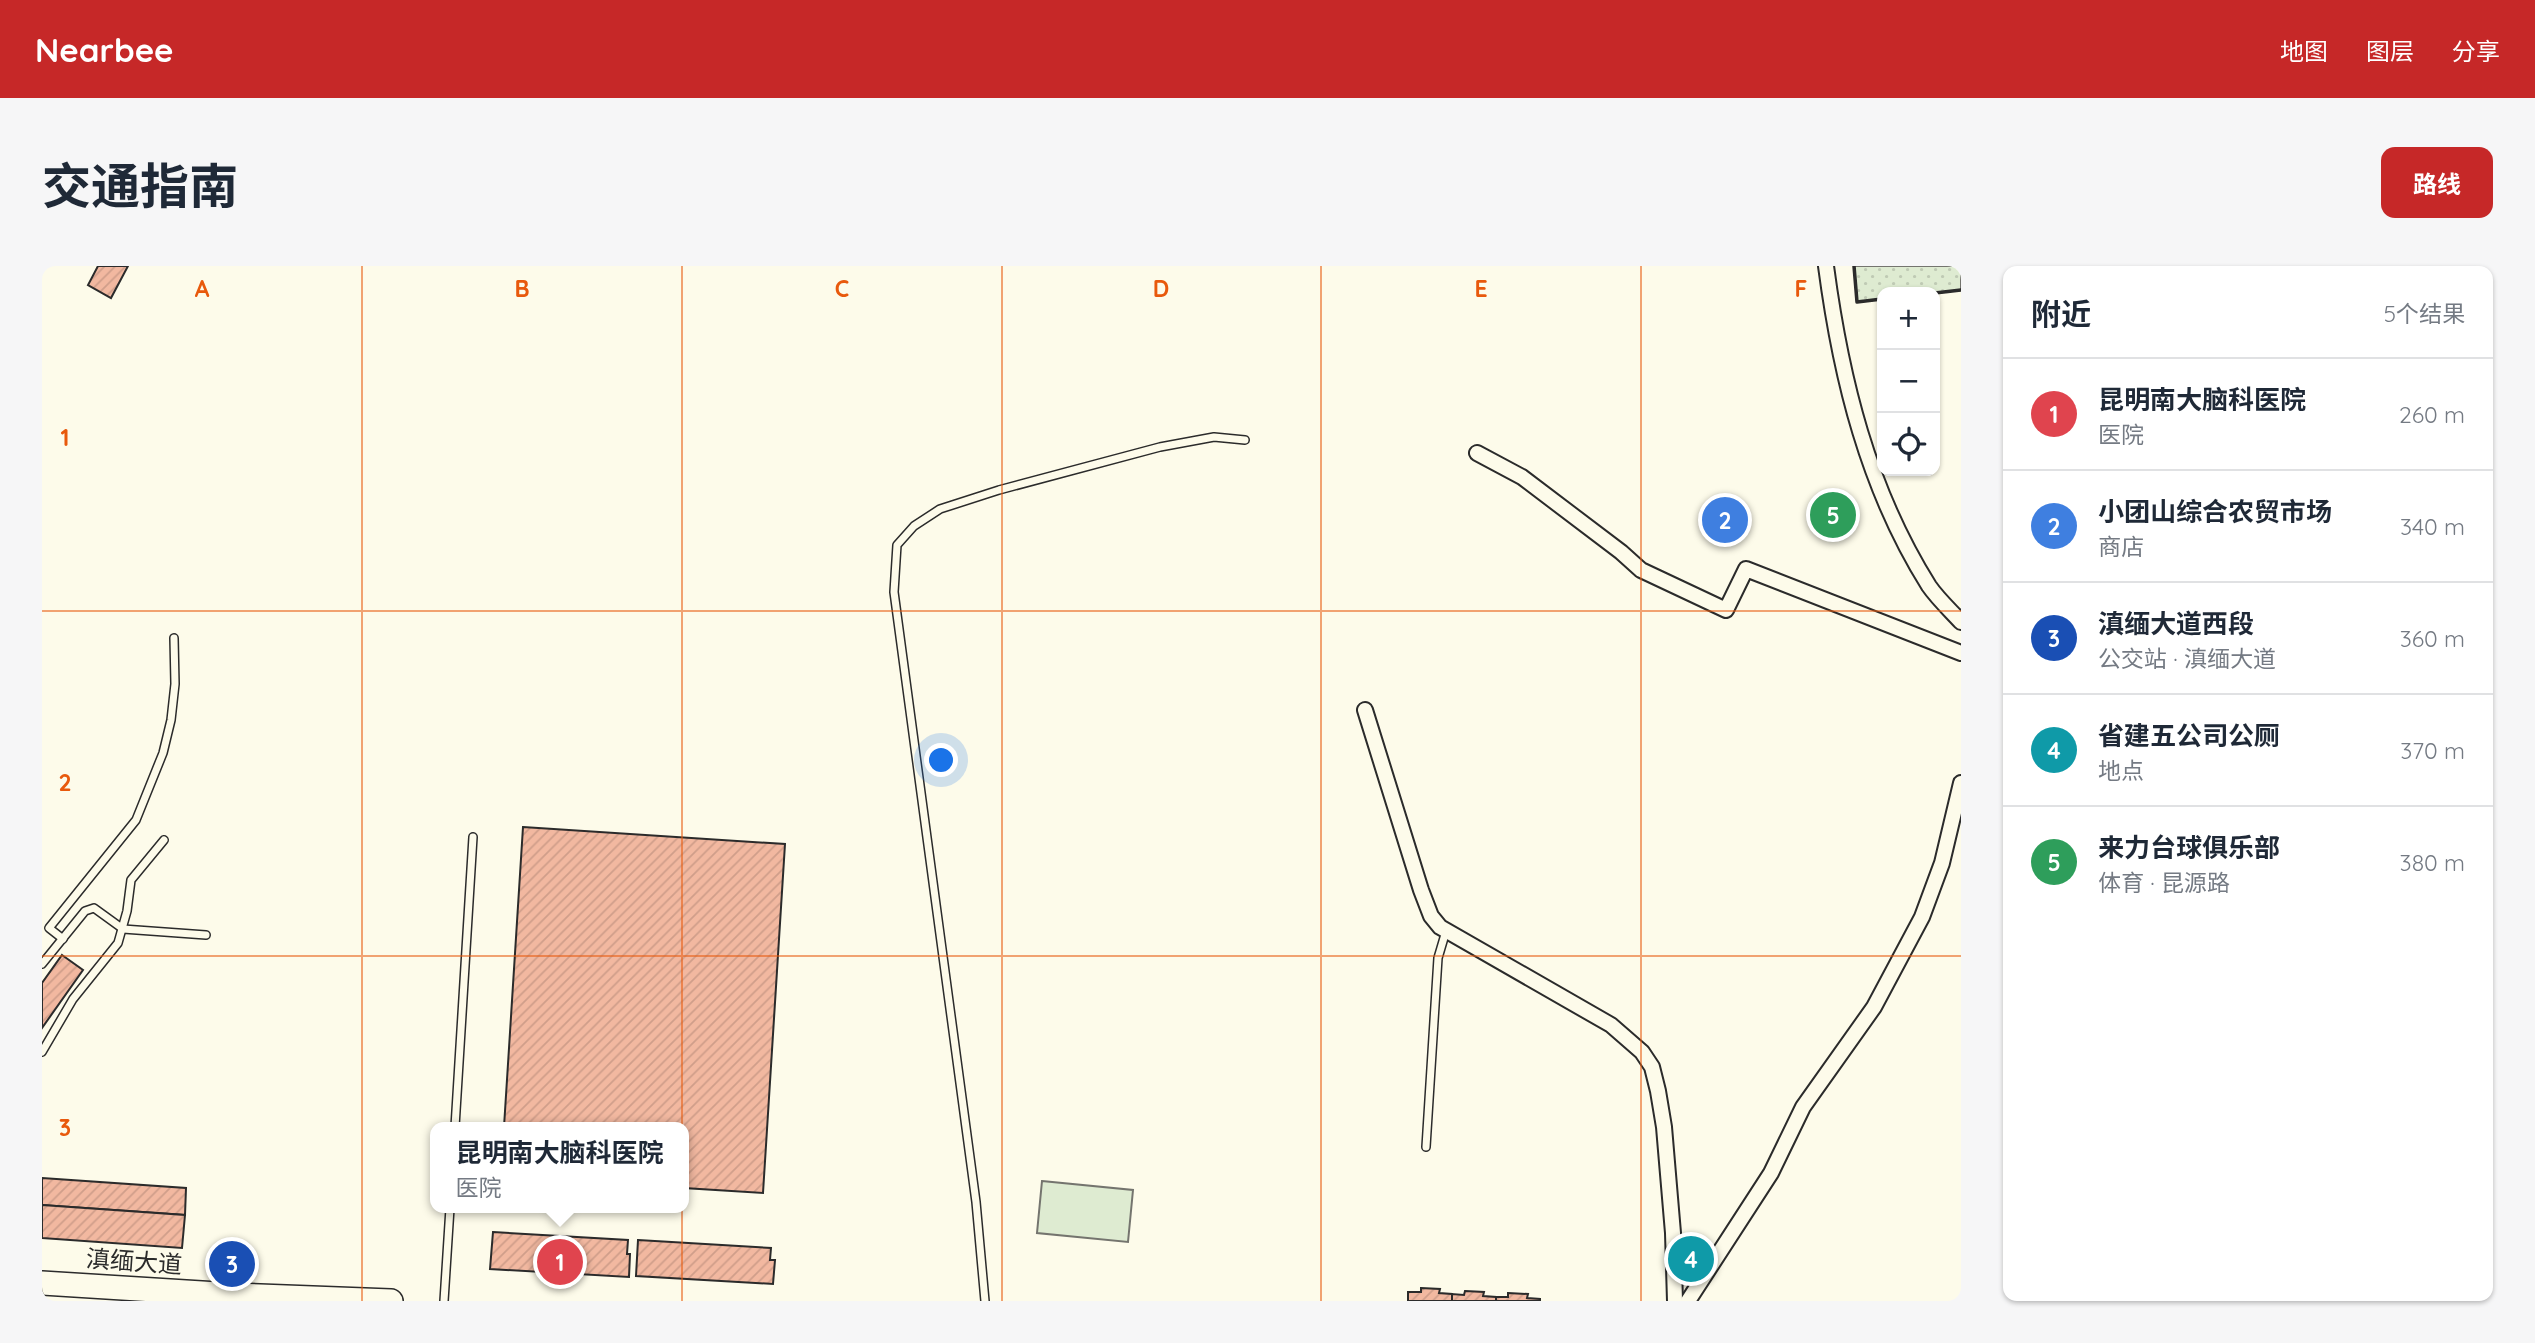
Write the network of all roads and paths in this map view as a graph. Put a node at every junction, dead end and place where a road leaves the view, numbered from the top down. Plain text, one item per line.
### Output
1 (1826, 266) edge
2 (1245, 440) dead end
3 (1477, 453) dead end
4 (1876, 464) edge
5 (1961, 622) edge
6 (174, 638) dead end
7 (1961, 653) edge
8 (1365, 710) dead end
9 (1961, 783) edge
10 (473, 837) dead end
11 (164, 840) dead end
12 (123, 929) junction
13 (1446, 931) junction
14 (206, 935) dead end
15 (63, 939) junction
16 (42, 964) edge
17 (42, 1052) edge
18 (455, 1122) edge
19 (1426, 1147) dead end
20 (450, 1213) edge
21 (42, 1283) edge
22 (391, 1301) edge
23 (444, 1301) edge
24 (985, 1301) edge
25 (1675, 1301) edge
26 (1688, 1301) edge

1 - 4 street
2 - 24 lane
3 - 7 street
4 - 5 street
6 - 15 lane
8 - 13 street
9 - 26 street
10 - 18 lane
11 - 12 lane
12 - 14 lane
12 - 15 lane
12 - 17 lane
13 - 19 lane
13 - 25 street
15 - 16 lane
20 - 23 lane
21 - 22 main road, 滇缅大道

